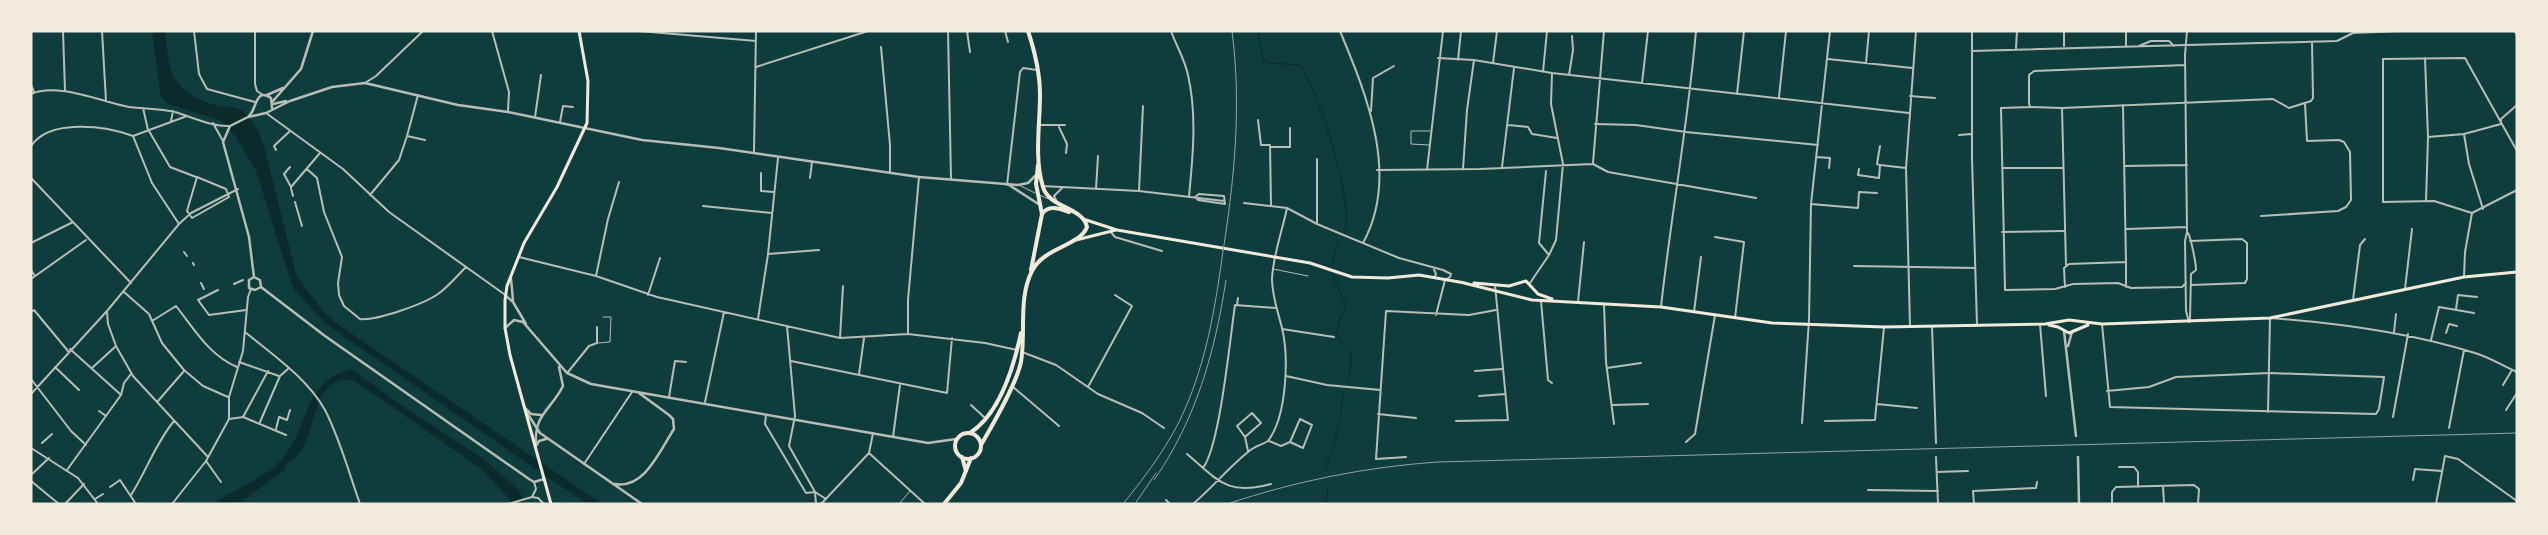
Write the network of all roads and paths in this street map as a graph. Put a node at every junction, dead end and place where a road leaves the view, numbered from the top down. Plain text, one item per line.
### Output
1 (62, 31) edge
2 (102, 31) edge
3 (194, 31) edge
4 (255, 31) edge
5 (313, 31) edge
6 (423, 31) edge
7 (492, 31) edge
8 (579, 31) edge
9 (639, 31) edge
10 (756, 31) edge
11 (868, 31) edge
12 (948, 31) edge
13 (967, 31) edge
14 (1005, 31) edge
15 (1028, 31) edge
16 (1170, 31) edge
17 (1340, 31) edge
18 (1443, 31) edge
19 (1461, 31) edge
20 (1498, 31) edge
21 (1547, 31) edge
22 (1604, 31) edge
23 (1648, 31) edge
24 (1696, 31) edge
25 (1744, 31) edge
26 (1786, 31) edge
27 (1830, 31) edge
28 (1870, 31) edge
29 (1916, 31) edge
30 (1972, 31) edge
31 (2017, 31) edge
32 (2064, 31) edge
33 (2126, 31) edge
34 (2187, 31) edge
35 (2400, 31) edge
36 (660, 32) edge
37 (1572, 36) dead end
38 (756, 41) junction
39 (1008, 42) dead end
40 (2312, 42) junction
41 (2064, 46) junction
42 (2126, 46) junction
43 (2137, 46) junction
44 (2175, 46) junction
45 (2186, 46) junction
46 (881, 47) dead end
47 (2016, 48) junction
48 (1972, 50) junction
49 (970, 52) dead end
50 (1438, 58) junction
51 (2425, 58) junction
52 (1828, 59) junction
53 (1458, 60) junction
54 (1474, 60) junction
55 (1494, 63) junction
56 (1866, 63) junction
57 (2185, 65) junction
58 (756, 66) junction
59 (1394, 66) dead end
60 (1514, 68) junction
61 (1912, 68) junction
62 (1038, 70) junction
63 (1543, 72) junction
64 (1552, 73) junction
65 (540, 75) dead end
66 (1569, 75) junction
67 (1599, 78) junction
68 (365, 83) junction
69 (1642, 83) junction
70 (31, 85) edge
71 (286, 87) junction
72 (1691, 89) junction
73 (65, 92) junction
74 (32, 93) edge
75 (1737, 94) junction
76 (264, 95) junction
77 (418, 95) junction
78 (1910, 96) junction
79 (1779, 98) junction
80 (1935, 98) dead end
81 (106, 101) junction
82 (290, 101) junction
83 (273, 102) junction
84 (2186, 102) junction
85 (1824, 103) junction
86 (2305, 103) junction
87 (255, 104) junction
88 (2123, 105) junction
89 (2517, 105) edge
90 (1143, 106) dead end
91 (573, 107) dead end
92 (2031, 107) junction
93 (143, 108) junction
94 (2062, 108) junction
95 (271, 110) junction
96 (173, 111) junction
97 (508, 112) junction
98 (254, 113) junction
99 (265, 113) junction
100 (1370, 113) junction
101 (1908, 113) junction
102 (188, 116) junction
103 (535, 117) junction
104 (1258, 120) dead end
105 (171, 121) junction
106 (213, 123) junction
107 (560, 123) junction
108 (1596, 124) junction
109 (2501, 124) junction
110 (1040, 125) junction
111 (1064, 125) dead end
112 (1508, 125) junction
113 (230, 126) junction
114 (1059, 127) junction
115 (1290, 128) dead end
116 (585, 129) junction
117 (148, 130) junction
118 (290, 131) junction
119 (1432, 132) junction
120 (1686, 132) junction
121 (1971, 134) junction
122 (2464, 134) junction
123 (1960, 135) dead end
124 (133, 136) junction
125 (407, 136) junction
126 (2428, 137) junction
127 (1557, 138) junction
128 (425, 140) dead end
129 (224, 142) junction
130 (1430, 145) junction
131 (1818, 145) junction
132 (31, 146) edge
133 (1880, 146) dead end
134 (1270, 147) junction
135 (276, 150) dead end
136 (2517, 151) edge
137 (320, 152) junction
138 (754, 152) junction
139 (1066, 153) dead end
140 (1098, 156) dead end
141 (1817, 157) junction
142 (778, 158) junction
143 (1317, 159) dead end
144 (812, 162) junction
145 (1563, 164) junction
146 (1593, 164) junction
147 (2187, 164) junction
148 (1880, 165) junction
149 (2124, 166) junction
150 (290, 167) dead end
151 (1502, 167) junction
152 (1829, 168) dead end
153 (1858, 168) dead end
154 (1906, 168) junction
155 (2003, 168) junction
156 (2063, 168) junction
157 (308, 169) junction
158 (1377, 170) junction
159 (1427, 170) junction
160 (1463, 170) junction
161 (1546, 171) dead end
162 (890, 172) junction
163 (761, 173) dead end
164 (1038, 176) junction
165 (919, 177) junction
166 (31, 178) edge
167 (197, 178) junction
168 (810, 178) dead end
169 (951, 179) junction
170 (619, 182) dead end
171 (1008, 185) junction
172 (1018, 185) junction
173 (1676, 185) junction
174 (1042, 186) junction
175 (291, 187) junction
176 (1064, 187) junction
177 (238, 189) junction
178 (1096, 190) junction
179 (2517, 190) edge
180 (1139, 191) junction
181 (773, 192) junction
182 (227, 193) junction
183 (1877, 193) dead end
184 (370, 195) junction
185 (1038, 195) junction
186 (293, 196) dead end
187 (1189, 196) junction
188 (1195, 197) junction
189 (1756, 198) dead end
190 (1053, 201) junction
191 (1224, 201) dead end
192 (2426, 201) junction
193 (295, 202) dead end
194 (1244, 203) dead end
195 (1059, 204) junction
196 (1811, 204) junction
197 (1041, 205) junction
198 (1271, 205) junction
199 (703, 206) dead end
200 (1287, 208) junction
201 (2483, 209) junction
202 (772, 213) junction
203 (1074, 213) junction
204 (2472, 213) junction
205 (190, 214) junction
206 (1042, 214) junction
207 (2261, 216) dead end
208 (1083, 218) junction
209 (72, 222) junction
210 (179, 224) junction
211 (1317, 224) junction
212 (302, 226) dead end
213 (2187, 227) junction
214 (2126, 229) junction
215 (2412, 229) dead end
216 (1117, 230) junction
217 (1110, 231) junction
218 (2064, 231) junction
219 (2002, 232) junction
220 (2187, 232) junction
221 (1716, 237) dead end
222 (87, 240) junction
223 (1076, 240) junction
224 (2365, 240) dead end
225 (2190, 241) junction
226 (1584, 242) dead end
227 (31, 243) edge
228 (1362, 243) junction
229 (1037, 249) junction
230 (819, 250) dead end
231 (1162, 251) dead end
232 (184, 252) dead end
233 (768, 254) junction
234 (1046, 254) junction
235 (1550, 255) junction
236 (187, 256) dead end
237 (519, 257) junction
238 (1700, 257) dead end
239 (660, 258) dead end
240 (2126, 262) junction
241 (2066, 265) junction
242 (1854, 266) dead end
243 (466, 267) junction
244 (1433, 267) junction
245 (1908, 268) junction
246 (1975, 268) junction
247 (1273, 269) junction
248 (31, 270) edge
249 (2517, 272) edge
250 (35, 276) junction
251 (137, 276) junction
252 (254, 276) junction
253 (596, 276) junction
254 (1308, 276) dead end
255 (2464, 277) junction
256 (511, 278) junction
257 (1029, 278) junction
258 (1434, 278) junction
259 (31, 279) edge
260 (140, 279) dead end
261 (243, 280) dead end
262 (1445, 280) junction
263 (131, 283) junction
264 (1464, 283) junction
265 (1530, 283) junction
266 (2186, 283) junction
267 (202, 284) dead end
268 (234, 284) dead end
269 (1517, 284) junction
270 (2191, 285) junction
271 (843, 286) dead end
272 (1495, 286) junction
273 (261, 287) junction
274 (2065, 287) junction
275 (2126, 287) junction
276 (251, 289) junction
277 (2405, 289) junction
278 (204, 290) dead end
279 (218, 290) dead end
280 (1532, 290) junction
281 (1495, 291) junction
282 (124, 292) junction
283 (648, 294) junction
284 (505, 295) junction
285 (1115, 295) dead end
286 (1519, 296) junction
287 (1527, 297) junction
288 (2477, 297) dead end
289 (1238, 298) dead end
290 (1541, 300) junction
291 (1556, 300) junction
292 (2353, 301) junction
293 (513, 302) junction
294 (1578, 302) junction
295 (1604, 304) junction
296 (1237, 305) junction
297 (1661, 307) junction
298 (1276, 308) junction
299 (2456, 309) junction
300 (246, 310) junction
301 (1496, 310) junction
302 (107, 311) junction
303 (724, 311) junction
304 (31, 312) edge
305 (1694, 312) junction
306 (2474, 313) dead end
307 (2396, 314) dead end
308 (1436, 315) junction
309 (1715, 315) junction
310 (603, 317) dead end
311 (758, 318) junction
312 (1735, 318) junction
313 (2270, 318) junction
314 (152, 321) junction
315 (2073, 322) junction
316 (2190, 322) junction
317 (2064, 323) junction
318 (2040, 324) junction
319 (2102, 324) junction
320 (527, 325) junction
321 (1809, 325) junction
322 (1977, 325) junction
323 (787, 326) junction
324 (1910, 326) junction
325 (1932, 326) junction
326 (2457, 326) dead end
327 (1884, 327) junction
328 (505, 328) junction
329 (597, 328) dead end
330 (1282, 329) junction
331 (2064, 330) junction
332 (2073, 331) junction
333 (245, 332) junction
334 (2394, 332) junction
335 (2446, 333) dead end
336 (908, 334) junction
337 (2408, 334) junction
338 (1334, 337) dead end
339 (840, 338) junction
340 (864, 338) junction
341 (952, 338) junction
342 (2445, 338) dead end
343 (2431, 340) junction
344 (597, 343) junction
345 (2444, 344) junction
346 (116, 346) junction
347 (2068, 347) junction
348 (69, 350) junction
349 (2464, 350) junction
350 (1020, 351) junction
351 (791, 361) junction
352 (239, 362) junction
353 (686, 362) dead end
354 (1641, 363) dead end
355 (558, 365) junction
356 (55, 367) junction
357 (237, 367) junction
358 (92, 368) junction
359 (289, 368) junction
360 (1607, 368) junction
361 (1502, 369) junction
362 (184, 370) junction
363 (2512, 370) junction
364 (1475, 371) dead end
365 (268, 372) junction
366 (2517, 372) edge
367 (567, 373) junction
368 (2270, 373) junction
369 (131, 374) junction
370 (859, 374) junction
371 (280, 376) junction
372 (1286, 376) junction
373 (31, 379) edge
374 (1552, 383) dead end
375 (900, 384) junction
376 (2503, 385) dead end
377 (38, 386) junction
378 (1011, 386) junction
379 (1088, 388) junction
380 (79, 390) dead end
381 (1380, 390) junction
382 (632, 392) junction
383 (638, 392) junction
384 (2107, 392) junction
385 (2517, 393) edge
386 (31, 394) edge
387 (121, 394) junction
388 (1506, 394) junction
389 (1479, 396) dead end
390 (2046, 396) dead end
391 (229, 397) junction
392 (669, 397) junction
393 (158, 401) junction
394 (705, 402) junction
395 (1648, 404) dead end
396 (1877, 404) junction
397 (1612, 405) junction
398 (971, 406) dead end
399 (524, 407) junction
400 (1917, 408) dead end
401 (290, 410) dead end
402 (2506, 410) dead end
403 (98, 411) dead end
404 (2268, 412) junction
405 (1378, 414) junction
406 (541, 415) junction
407 (106, 416) junction
408 (275, 416) dead end
409 (766, 416) junction
410 (243, 417) junction
411 (279, 417) junction
412 (2393, 417) dead end
413 (985, 418) junction
414 (1416, 418) dead end
415 (229, 419) junction
416 (795, 420) junction
417 (174, 421) junction
418 (1456, 421) dead end
419 (1825, 421) dead end
420 (260, 423) junction
421 (1802, 423) dead end
422 (1614, 424) dead end
423 (1059, 426) dead end
424 (535, 428) junction
425 (1164, 428) dead end
426 (2449, 428) dead end
427 (275, 429) junction
428 (873, 433) junction
429 (970, 433) junction
430 (52, 434) dead end
431 (286, 435) dead end
432 (2076, 436) dead end
433 (893, 437) junction
434 (1245, 437) junction
435 (548, 439) junction
436 (956, 439) junction
437 (1268, 441) junction
438 (1290, 442) junction
439 (1686, 442) dead end
440 (42, 443) dead end
441 (1936, 443) dead end
442 (86, 445) junction
443 (981, 445) junction
444 (38, 446) dead end
445 (536, 448) junction
446 (33, 449) edge
447 (1248, 451) junction
448 (869, 453) junction
449 (1187, 454) dead end
450 (1936, 456) dead end
451 (208, 457) junction
452 (1406, 457) dead end
453 (2078, 457) dead end
454 (49, 458) junction
455 (962, 458) junction
456 (971, 458) junction
457 (206, 461) junction
458 (584, 464) junction
459 (1203, 468) junction
460 (2119, 468) dead end
461 (67, 470) junction
462 (966, 471) junction
463 (1968, 471) dead end
464 (2442, 471) junction
465 (1937, 472) junction
466 (31, 476) edge
467 (544, 478) junction
468 (31, 480) edge
469 (1217, 480) junction
470 (2413, 480) dead end
471 (221, 482) dead end
472 (534, 482) junction
473 (2037, 482) dead end
474 (614, 484) junction
475 (1271, 484) dead end
476 (83, 485) junction
477 (2163, 486) junction
478 (110, 487) dead end
479 (2138, 487) junction
480 (1868, 490) dead end
481 (911, 491) junction
482 (1938, 491) junction
483 (815, 492) junction
484 (103, 494) dead end
485 (131, 495) junction
486 (532, 497) junction
487 (95, 499) junction
488 (826, 499) junction
489 (1166, 500) dead end
490 (2517, 501) edge
491 (59, 504) edge
492 (66, 504) edge
493 (98, 504) edge
494 (136, 504) edge
495 (172, 504) edge
496 (360, 504) edge
497 (508, 504) edge
498 (544, 504) edge
499 (551, 504) edge
500 (642, 504) edge
501 (816, 504) edge
502 (821, 504) edge
503 (899, 504) edge
504 (925, 504) edge
505 (944, 504) edge
506 (1170, 504) edge
507 (1193, 504) edge
508 (1274, 504) edge
509 (1286, 504) edge
510 (1938, 504) edge
511 (1974, 504) edge
512 (2079, 504) edge
513 (2112, 504) edge
514 (2164, 504) edge
515 (2198, 504) edge
516 (2436, 504) edge

1 - 73 street
2 - 81 street
3 - 87 street
4 - 76 street
5 - 71 street
6 - 68 street
7 - 97 street
8 - 116 main road
9 - 36 street
10 - 38 street
11 - 58 street
12 - 169 street
13 - 49 street
14 - 39 street
15 - 62 main road
16 - 187 street
17 - 100 street
18 - 50 street
19 - 53 street
20 - 55 street
21 - 63 street
22 - 67 street
23 - 69 street
24 - 72 street
25 - 75 street
26 - 79 street
27 - 52 street
28 - 56 street
29 - 61 street
30 - 48 street
31 - 47 street
32 - 41 street
33 - 42 street
34 - 45 street
35 - 40 street
36 - 38 street
37 - 66 street
38 - 58 street
40 - 45 street
40 - 86 street
41 - 42 street
41 - 47 street
42 - 43 street
43 - 44 street
43 - 44 street
44 - 45 street
45 - 57 street
46 - 162 street
47 - 48 street
48 - 121 street
50 - 53 street
50 - 119 street
51 - 109 street
51 - 126 street
51 - 192 street
52 - 56 street
52 - 85 street
53 - 54 street
54 - 55 street
54 - 160 street
55 - 60 street
56 - 61 street
57 - 84 street
57 - 92 street
58 - 138 street
59 - 100 street
60 - 63 street
60 - 112 street
61 - 78 street
62 - 110 main road
62 - 171 street
63 - 64 street
64 - 66 street
64 - 127 street
65 - 103 street
66 - 67 street
67 - 69 street
67 - 108 street
68 - 77 street
68 - 82 street
69 - 72 street
70 - 74 street
71 - 76 street
71 - 83 street
72 - 75 street
72 - 120 street
73 - 74 street
73 - 81 street
75 - 79 street
76 - 83 street
76 - 87 street
77 - 97 street
77 - 125 street
78 - 80 street
78 - 101 street
79 - 85 street
81 - 93 street
82 - 83 street
82 - 95 street
83 - 95 street
84 - 86 street
84 - 88 street
84 - 147 street
85 - 101 street
85 - 131 street
86 - 207 street
87 - 98 street
87 - 99 street
88 - 94 street
88 - 149 street
89 - 109 street
90 - 180 street
91 - 107 street
92 - 94 street
92 - 155 street
93 - 96 street
93 - 117 street
94 - 156 street
95 - 99 street
96 - 102 street
96 - 105 street
97 - 103 street
98 - 99 street
98 - 113 street
99 - 118 street
100 - 158 street
101 - 154 street
102 - 105 street
102 - 106 street
103 - 107 street
104 - 134 street
105 - 117 street
106 - 113 street
106 - 129 street
107 - 116 street
108 - 120 street
108 - 146 street
109 - 122 street
109 - 136 street
110 - 114 street
110 - 164 main road
111 - 114 street
112 - 127 street
112 - 151 street
113 - 129 street
114 - 139 street
115 - 134 street
116 - 138 street
116 - 237 main road
117 - 124 street
117 - 167 street
118 - 135 street
118 - 137 street
119 - 130 street
119 - 130 lane
120 - 131 street
120 - 173 street
121 - 123 street
121 - 246 street
122 - 126 street
122 - 201 street
124 - 132 street
124 - 210 street
125 - 128 street
125 - 184 street
126 - 192 street
127 - 145 street
129 - 177 street
130 - 159 street
131 - 141 street
133 - 148 street
134 - 198 street
137 - 157 street
137 - 184 street
138 - 142 street
140 - 178 street
141 - 152 street
141 - 196 street
142 - 144 street
142 - 181 street
143 - 211 street
144 - 162 street
144 - 168 street
145 - 146 street
145 - 151 street
145 - 235 street
146 - 173 street
147 - 149 street
147 - 213 street
148 - 153 street
148 - 154 street
149 - 214 street
150 - 175 street
151 - 160 street
154 - 245 street
155 - 156 street
155 - 219 street
156 - 218 street
157 - 175 street
157 - 243 street
158 - 159 street
158 - 228 street
159 - 160 street
161 - 235 street
162 - 165 street
163 - 181 street
164 - 172 street
164 - 174 main road
164 - 185 main road
165 - 169 street
165 - 336 street
166 - 209 street
167 - 182 street
167 - 205 street
169 - 171 street
170 - 253 street
171 - 172 street
171 - 197 street
172 - 185 lane
173 - 189 street
173 - 297 street
174 - 176 street
174 - 190 main road
175 - 186 street
176 - 178 street
176 - 195 street
177 - 182 street
177 - 252 street
178 - 180 street
179 - 201 street
180 - 187 street
181 - 202 street
182 - 205 street
183 - 196 street
184 - 243 street
185 - 190 lane
185 - 197 main road
187 - 188 street
188 - 188 street
188 - 191 street
190 - 195 main road
192 - 204 street
193 - 212 street
194 - 198 street
195 - 203 main road
196 - 321 street
197 - 206 main road
198 - 200 street
199 - 202 street
200 - 211 street
200 - 247 street
201 - 204 street
202 - 233 street
203 - 206 main road
203 - 208 main road
204 - 255 street
205 - 210 street
206 - 229 main road
208 - 216 main road
208 - 223 main road
209 - 222 street
209 - 227 street
210 - 251 street
211 - 228 street
213 - 214 street
213 - 220 street
214 - 240 street
215 - 277 street
216 - 217 main road
216 - 258 main road
217 - 223 main road
217 - 231 street
218 - 219 street
218 - 241 street
219 - 274 street
220 - 225 street
220 - 266 street
221 - 312 street
222 - 250 street
222 - 263 street
223 - 234 main road
224 - 292 street
225 - 270 street
225 - 270 street
226 - 294 street
228 - 244 street
229 - 234 main road
229 - 257 main road
230 - 233 street
232 - 236 street
233 - 311 street
234 - 257 main road
235 - 265 street
237 - 253 street
237 - 256 main road
238 - 305 street
239 - 283 street
240 - 241 street
240 - 275 street
241 - 274 street
242 - 245 street
243 - 284 street
244 - 258 street
244 - 262 street
245 - 246 street
245 - 324 street
246 - 322 street
247 - 254 lane
247 - 298 street
248 - 250 street
249 - 255 main road
250 - 259 street
251 - 260 street
251 - 263 street
252 - 273 street
252 - 276 street
253 - 283 street
255 - 277 main road
256 - 284 main road
256 - 293 street
257 - 350 main road
258 - 262 main road
261 - 268 street
262 - 264 main road
262 - 308 street
263 - 282 street
264 - 272 main road
264 - 281 main road
265 - 269 main road
265 - 280 main road
266 - 275 street
266 - 316 street
267 - 278 street
269 - 272 main road
269 - 286 main road
270 - 316 street
271 - 339 street
272 - 281 street
273 - 276 street
273 - 472 street
274 - 275 street
276 - 300 street
277 - 292 main road
279 - 300 street
280 - 287 main road
280 - 291 main road
281 - 286 main road
281 - 301 street
282 - 302 street
282 - 314 street
283 - 303 street
284 - 293 street
284 - 328 main road
285 - 379 street
286 - 287 main road
287 - 290 main road
288 - 299 street
289 - 296 street
290 - 291 main road
290 - 374 street
291 - 294 main road
292 - 313 main road
293 - 320 street
294 - 295 main road
295 - 297 main road
295 - 360 street
296 - 298 street
296 - 459 street
297 - 305 main road
298 - 330 street
299 - 306 street
299 - 343 street
300 - 333 street
301 - 308 street
301 - 361 street
302 - 346 street
302 - 348 street
303 - 311 street
303 - 394 street
304 - 348 street
305 - 309 main road
307 - 334 street
308 - 381 street
309 - 312 main road
309 - 439 street
310 - 344 lane
311 - 323 street
312 - 321 main road
313 - 316 main road
313 - 334 street
313 - 368 street
314 - 357 street
314 - 362 street
315 - 317 main road
315 - 319 main road
315 - 332 main road
316 - 319 main road
317 - 318 main road
317 - 331 main road
318 - 322 main road
318 - 331 main road
318 - 390 street
319 - 332 main road
319 - 384 street
320 - 328 street
320 - 355 street
321 - 327 main road
321 - 421 street
322 - 325 main road
323 - 339 street
323 - 351 street
324 - 325 main road
324 - 327 main road
325 - 441 street
326 - 335 street
327 - 396 street
328 - 399 main road
329 - 344 street
330 - 338 street
330 - 372 street
331 - 332 main road
331 - 347 street
332 - 347 street
333 - 352 street
333 - 359 street
334 - 337 street
336 - 340 street
336 - 341 street
337 - 343 street
337 - 412 street
339 - 340 street
340 - 370 street
341 - 350 street
341 - 375 street
342 - 345 street
343 - 345 street
344 - 367 street
345 - 349 street
346 - 358 street
346 - 369 street
347 - 432 street
348 - 356 street
348 - 358 street
349 - 363 street
349 - 426 street
350 - 378 main road
350 - 379 street
350 - 413 main road
351 - 370 street
351 - 416 street
352 - 357 street
352 - 365 street
353 - 392 street
354 - 360 street
355 - 367 street
355 - 406 street
356 - 377 street
356 - 380 street
357 - 391 street
358 - 387 street
359 - 371 street
359 - 496 street
360 - 397 street
361 - 364 street
361 - 388 street
362 - 391 street
362 - 393 street
363 - 366 street
363 - 376 street
365 - 371 street
365 - 410 street
367 - 382 street
368 - 384 street
368 - 404 street
368 - 404 street
369 - 387 street
369 - 393 street
370 - 375 street
371 - 420 street
372 - 381 street
372 - 437 street
373 - 377 street
375 - 433 street
377 - 386 street
377 - 442 street
378 - 423 street
378 - 443 main road
379 - 425 street
381 - 405 street
382 - 383 street
382 - 458 street
383 - 392 street
383 - 474 street
384 - 404 street
385 - 402 street
387 - 407 street
388 - 389 street
388 - 418 street
391 - 415 street
392 - 394 street
393 - 417 street
394 - 409 street
395 - 397 street
396 - 400 street
396 - 419 street
397 - 422 street
398 - 413 street
399 - 406 street
399 - 424 street
399 - 445 main road
401 - 411 street
403 - 407 street
405 - 414 street
405 - 452 street
406 - 424 street
407 - 442 street
408 - 411 street
409 - 416 street
409 - 483 street
410 - 415 street
410 - 420 street
411 - 427 street
413 - 429 main road
415 - 451 street
416 - 428 street
416 - 483 street
417 - 451 street
417 - 485 street
420 - 427 street
424 - 435 street
424 - 445 street
427 - 431 street
428 - 433 street
428 - 448 street
429 - 436 main road
429 - 443 main road
430 - 440 street
433 - 436 street
434 - 434 street
434 - 447 street
435 - 445 street
435 - 458 street
436 - 455 main road
437 - 438 street
437 - 447 street
438 - 438 street
442 - 461 street
443 - 456 main road
444 - 446 street
445 - 467 main road
446 - 454 street
447 - 469 street
448 - 481 street
448 - 488 street
449 - 459 street
450 - 465 street
451 - 457 street
453 - 512 street
454 - 461 street
454 - 466 street
455 - 456 main road
455 - 462 main road
456 - 462 main road
457 - 471 street
457 - 495 street
458 - 474 street
459 - 469 street
460 - 479 street
461 - 476 street
462 - 505 main road
463 - 465 street
464 - 470 street
464 - 490 street
464 - 516 street
465 - 482 street
467 - 472 street
467 - 499 main road
468 - 491 street
469 - 475 street
469 - 507 street
472 - 486 street
473 - 511 street
474 - 500 street
476 - 487 street
476 - 492 street
477 - 479 street
477 - 514 street
477 - 515 street
478 - 485 street
479 - 513 street
480 - 482 street
481 - 503 lane
481 - 504 street
482 - 510 street
483 - 488 street
483 - 501 street
484 - 487 street
485 - 494 street
486 - 497 street
486 - 498 street
487 - 493 street
488 - 502 street
489 - 506 street
508 - 509 street

